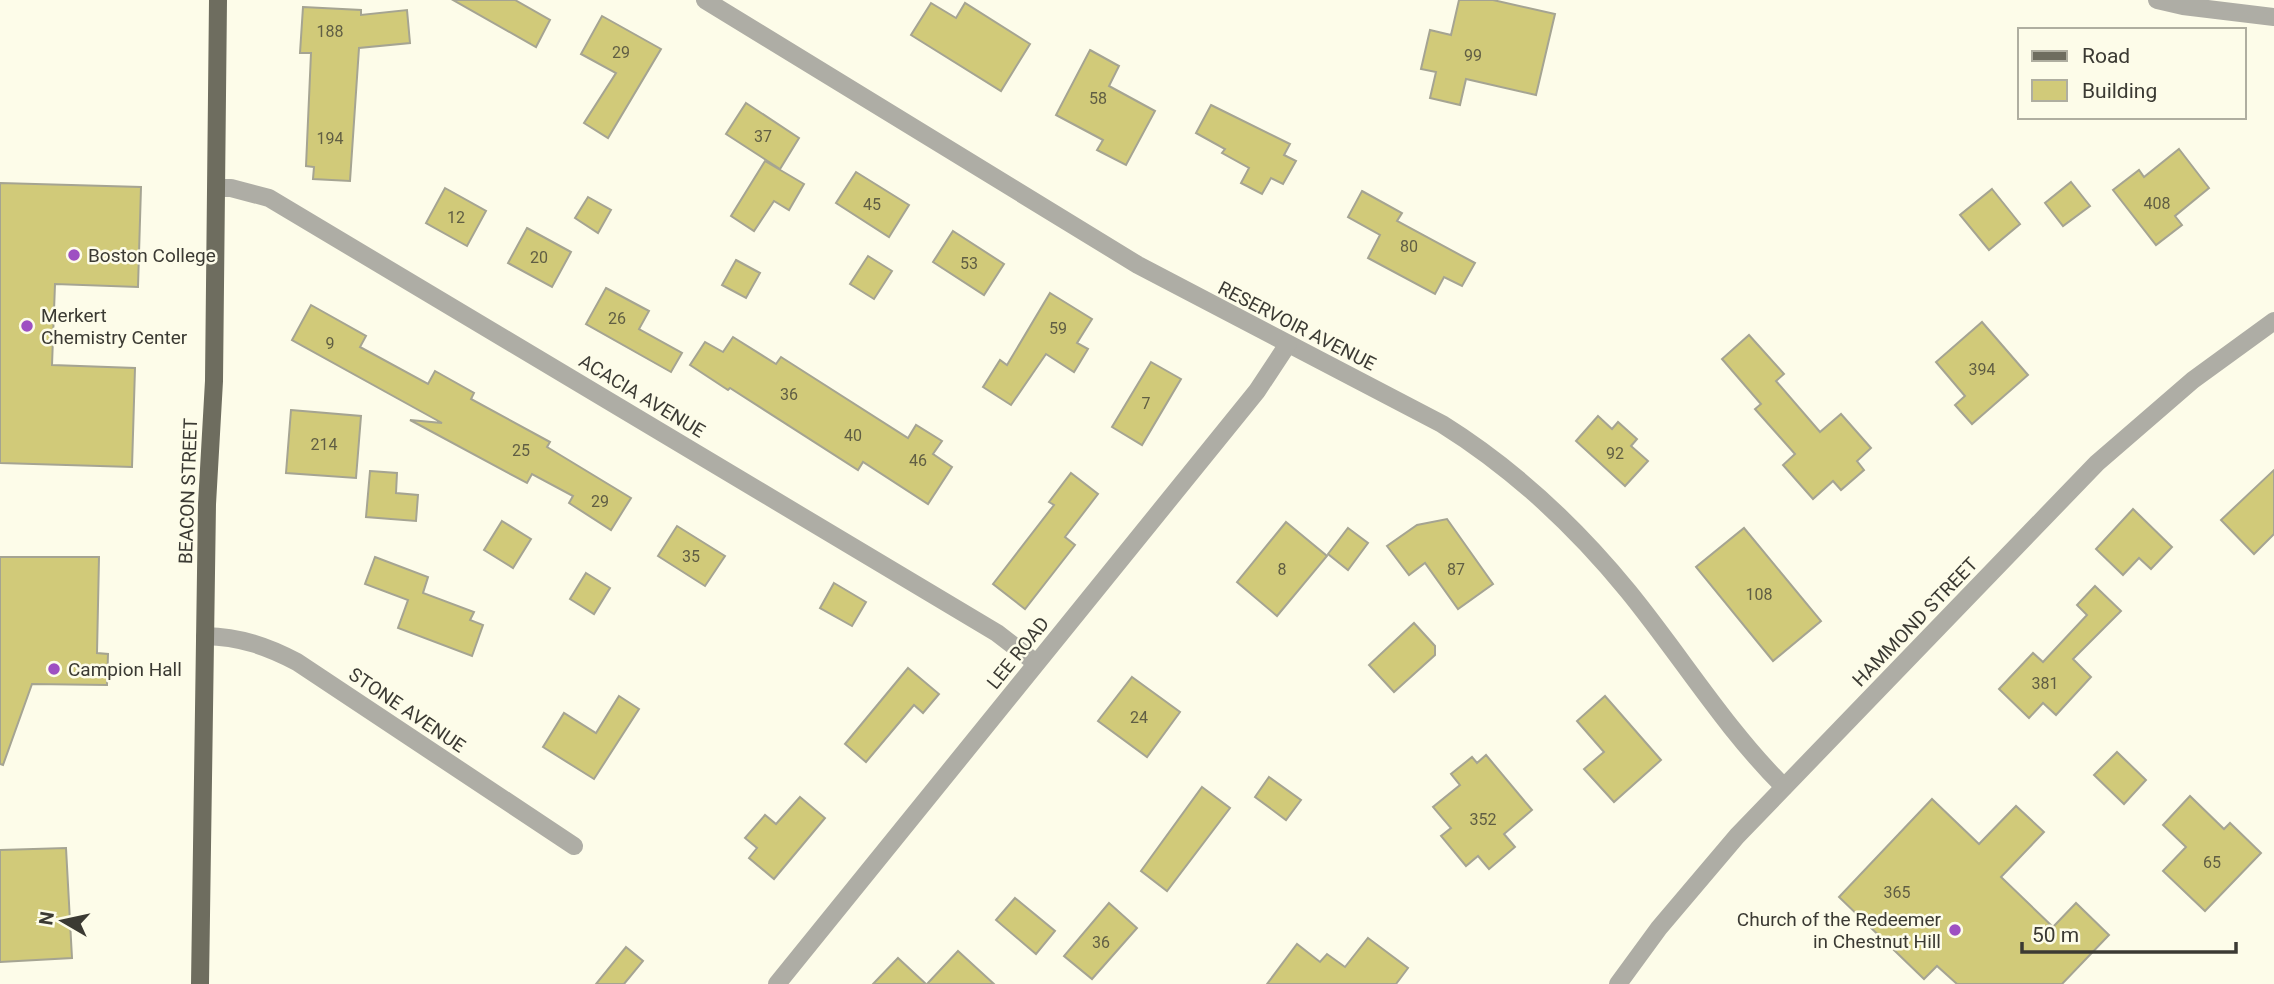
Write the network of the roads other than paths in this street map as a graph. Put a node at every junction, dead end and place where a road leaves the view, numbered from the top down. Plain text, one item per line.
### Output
1 (218, 0) edge
2 (705, 0) edge
3 (2157, 0) edge
4 (2274, 17) edge
5 (217, 188) junction
6 (2274, 321) edge
7 (1288, 344) junction
8 (205, 636) junction
9 (1036, 663) junction
10 (1784, 787) junction
11 (574, 846) dead end
12 (200, 984) edge
13 (777, 984) edge
14 (1618, 984) edge

1 - 5 main road, BEACON STREET
2 - 7 street, RESERVOIR AVENUE
3 - 4 street
5 - 8 main road, BEACON STREET
5 - 9 street, ACACIA AVENUE
6 - 10 street, HAMMOND STREET
7 - 9 street, LEE ROAD
7 - 10 street, RESERVOIR AVENUE
8 - 11 street, STONE AVENUE
8 - 12 main road, BEACON STREET
9 - 13 street, LEE ROAD
10 - 14 street, HAMMOND STREET

